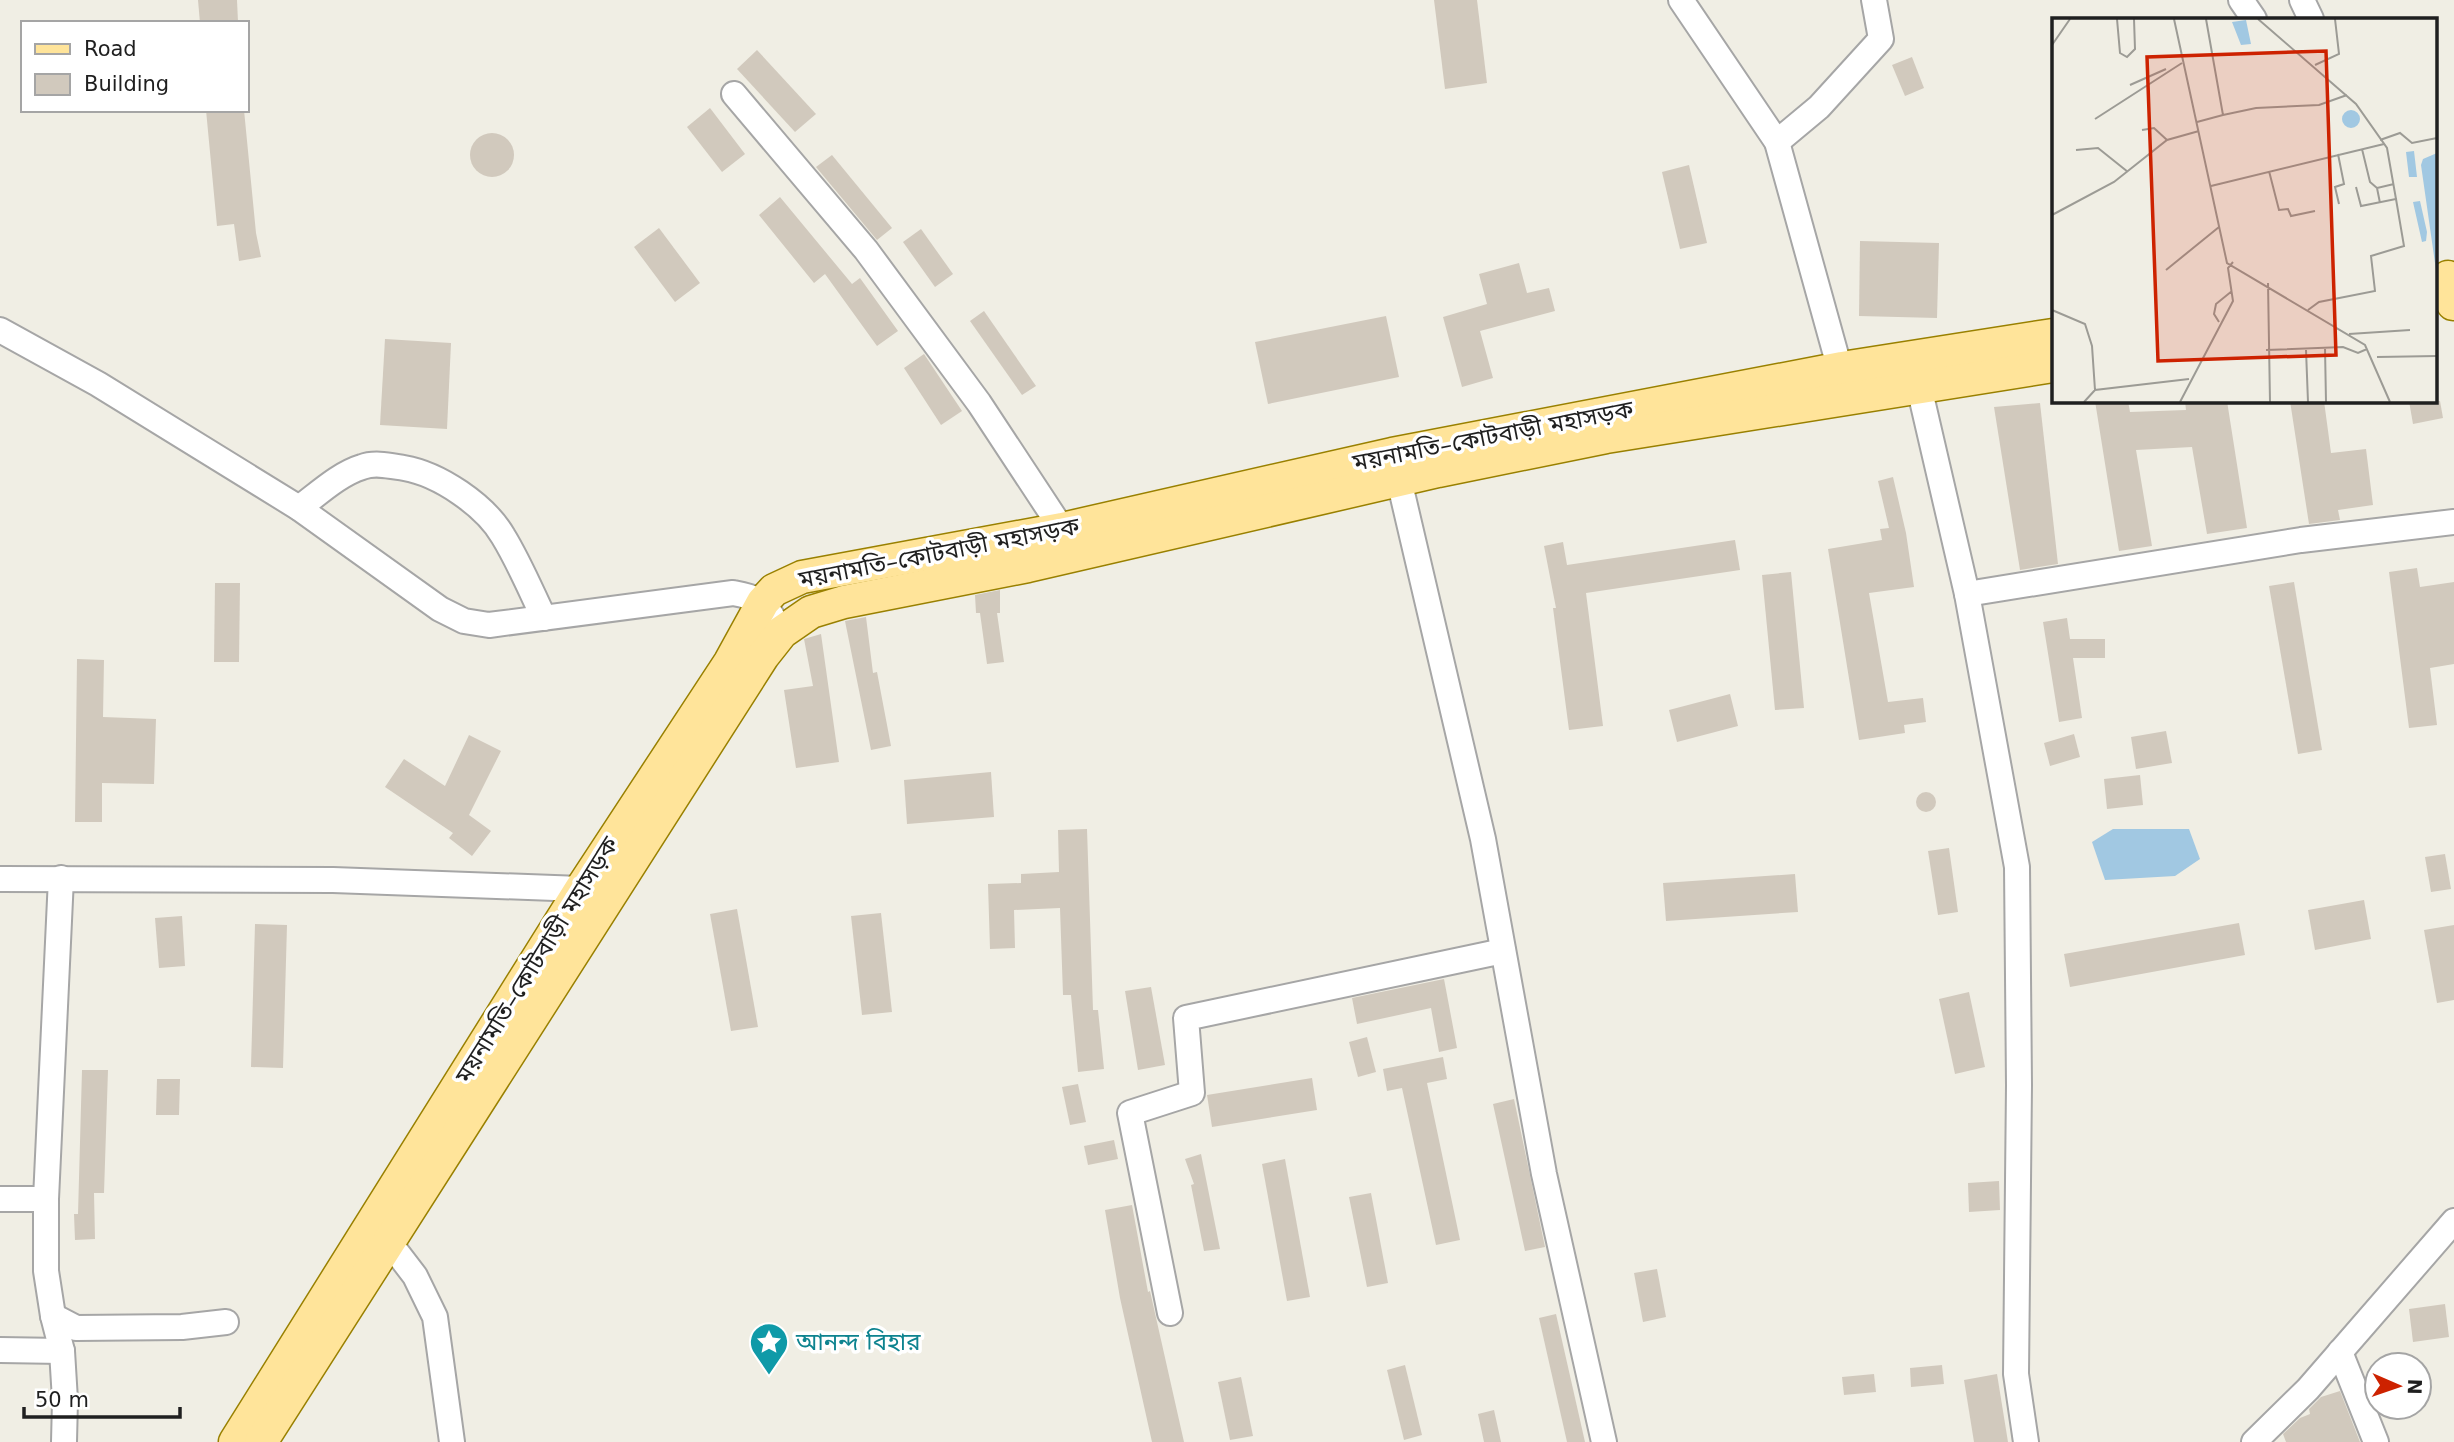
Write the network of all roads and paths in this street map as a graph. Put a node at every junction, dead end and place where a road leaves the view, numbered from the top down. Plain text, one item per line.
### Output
1 (1681, 0) edge
2 (1874, 0) edge
3 (2241, 0) edge
4 (2302, 0) edge
5 (2253, 18) edge
6 (2311, 18) edge
7 (734, 94) dead end
8 (1777, 142) junction
9 (0, 330) edge
10 (2052, 335) edge
11 (2052, 366) edge
12 (1842, 368) junction
13 (1919, 387) junction
14 (1847, 399) junction
15 (1399, 480) junction
16 (299, 508) junction
17 (2454, 522) edge
18 (1062, 529) junction
19 (1967, 594) junction
20 (763, 602) junction
21 (544, 618) junction
22 (782, 632) junction
23 (0, 878) edge
24 (61, 878) junction
25 (590, 899) junction
26 (1503, 951) junction
27 (0, 1199) edge
28 (46, 1199) junction
29 (2454, 1220) edge
30 (379, 1235) junction
31 (1170, 1313) dead end
32 (53, 1316) junction
33 (226, 1322) dead end
34 (0, 1350) edge
35 (62, 1350) junction
36 (2340, 1352) junction
37 (64, 1442) edge
38 (235, 1442) edge
39 (261, 1442) edge
40 (452, 1442) edge
41 (1604, 1442) edge
42 (2026, 1442) edge
43 (2254, 1442) edge
44 (2376, 1442) edge

1 - 8 street
2 - 8 street
3 - 5 street
4 - 6 street
7 - 18 street
8 - 12 street
9 - 16 street
10 - 12 main road, ময়নামতি–কোটবাড়ী মহাসড়ক
11 - 13 main road, ময়নামতি–কোটবাড়ী মহাসড়ক
12 - 14 street
12 - 18 main road, ময়নামতি–কোটবাড়ী মহাসড়ক
13 - 14 main road, ময়নামতি–কোটবাড়ী মহাসড়ক
13 - 19 street
14 - 15 main road, ময়নামতি–কোটবাড়ী মহাসড়ক
15 - 22 main road, ময়নামতি–কোটবাড়ী মহাসড়ক
15 - 26 street
16 - 21 street
16 - 21 street
17 - 19 street
18 - 20 main road, ময়নামতি–কোটবাড়ী মহাসড়ক
19 - 42 street
20 - 21 street
20 - 22 street
20 - 25 main road, ময়নামতি–কোটবাড়ী মহাসড়ক
22 - 25 main road, ময়নামতি–কোটবাড়ী মহাসড়ক
23 - 24 street
24 - 25 street
24 - 28 street
25 - 30 main road, ময়নামতি–কোটবাড়ী মহাসড়ক
26 - 31 street
26 - 41 street
27 - 28 street
28 - 32 street
29 - 36 street
30 - 38 main road, ময়নামতি–কোটবাড়ী মহাসড়ক
30 - 39 main road, ময়নামতি–কোটবাড়ী মহাসড়ক
30 - 40 street
32 - 33 street
32 - 35 street
34 - 35 street
35 - 37 street
36 - 43 street
36 - 44 street

